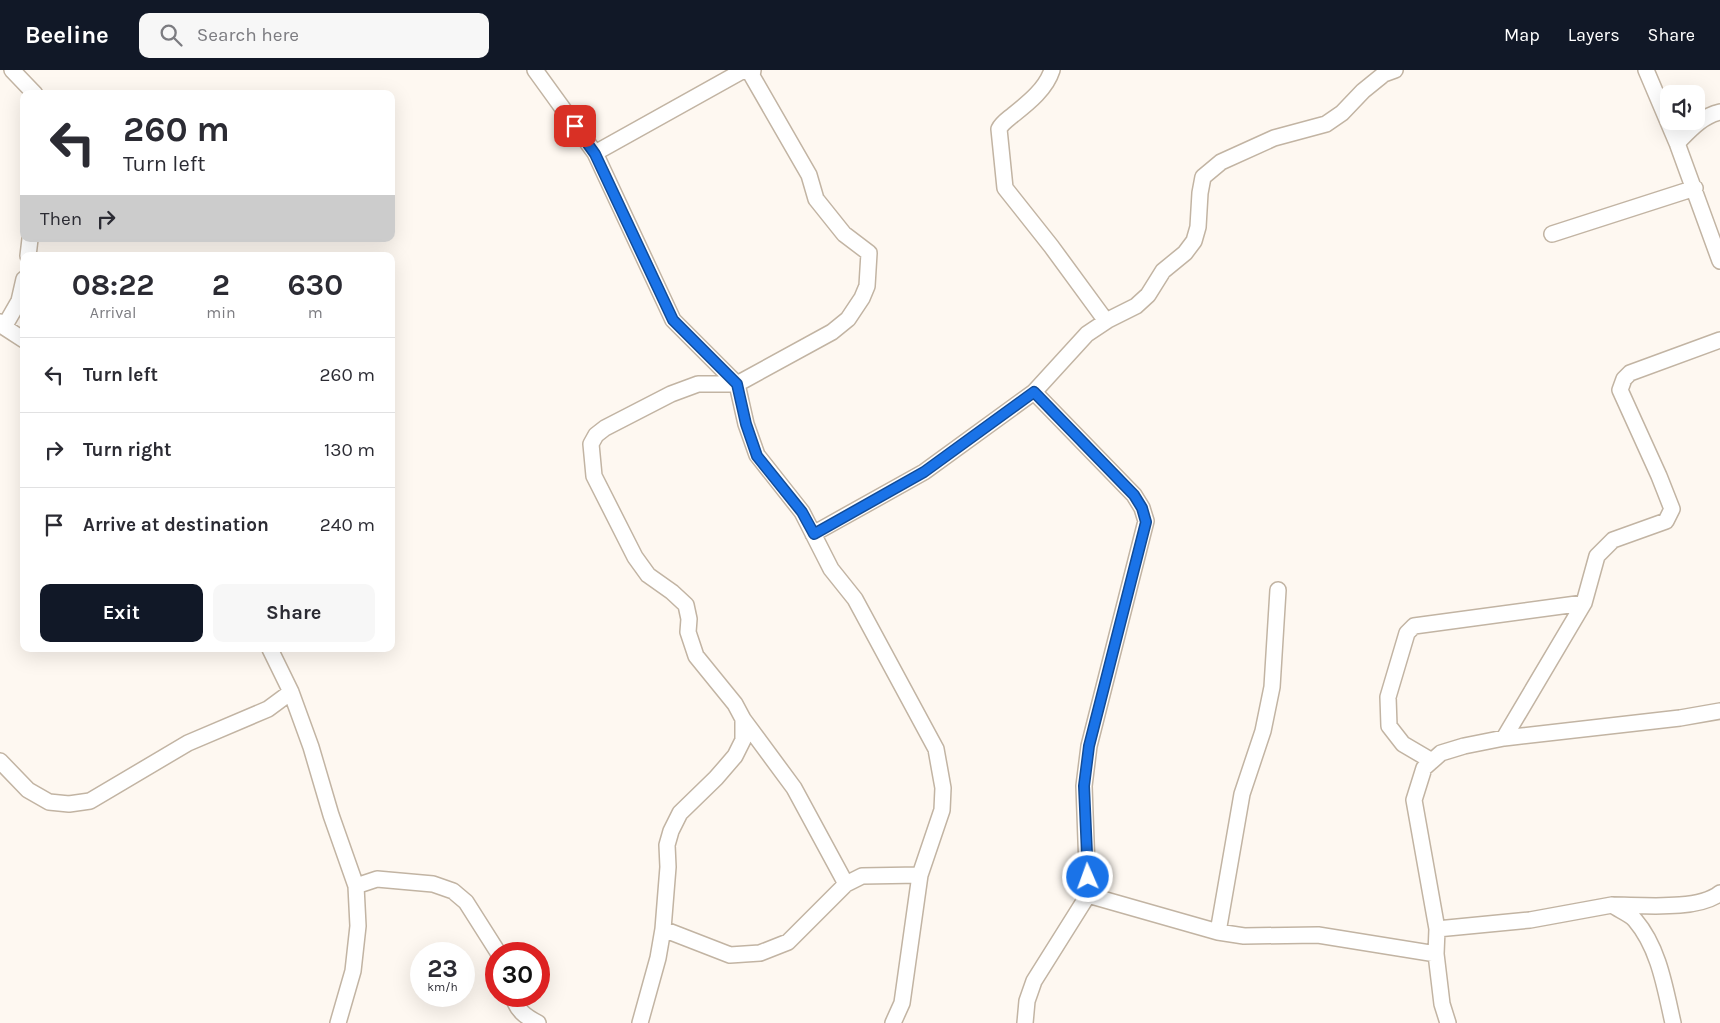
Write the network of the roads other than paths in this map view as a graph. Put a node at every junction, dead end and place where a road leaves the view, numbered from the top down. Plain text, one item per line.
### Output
1 (12, 70) edge
2 (535, 70) edge
3 (744, 70) edge
4 (753, 70) edge
5 (1052, 70) edge
6 (1395, 70) edge
7 (1646, 70) edge
8 (31, 90) edge
9 (1720, 112) edge
10 (1678, 143) junction
11 (595, 154) junction
12 (1695, 188) junction
13 (1552, 234) dead end
14 (1720, 261) edge
15 (20, 297) edge
16 (1106, 321) junction
17 (2, 324) edge
18 (20, 337) edge
19 (1720, 340) edge
20 (737, 384) junction
21 (1034, 392) junction
22 (814, 534) junction
23 (1278, 590) dead end
24 (1584, 603) junction
25 (271, 652) edge
26 (290, 692) junction
27 (1720, 711) edge
28 (744, 719) junction
29 (1504, 738) junction
30 (0, 761) edge
31 (1432, 761) junction
32 (920, 875) junction
33 (846, 884) junction
34 (356, 886) junction
35 (1720, 893) edge
36 (1088, 895) junction
37 (1612, 905) junction
38 (663, 929) junction
39 (1437, 929) junction
40 (1218, 932) junction
41 (491, 942) edge
42 (1436, 954) junction
43 (518, 1007) edge
44 (336, 1022) edge
45 (538, 1023) edge
46 (640, 1023) edge
47 (893, 1023) edge
48 (1024, 1023) edge
49 (1448, 1023) edge
50 (1673, 1023) edge

1 - 8 street
2 - 11 street
3 - 11 street
4 - 20 street
5 - 16 street
6 - 16 street
7 - 10 street
9 - 10 street
10 - 12 street
11 - 20 street
12 - 13 street
12 - 14 street
15 - 17 street
16 - 21 street
17 - 18 street
19 - 24 street
20 - 22 street
20 - 28 street
21 - 22 street
21 - 36 street
22 - 32 street
23 - 40 street
24 - 29 street
24 - 31 street
25 - 26 street
26 - 30 street
26 - 34 street
27 - 29 street
28 - 33 street
28 - 38 street
29 - 31 street
31 - 39 street
32 - 33 street
32 - 47 street
33 - 38 street
34 - 41 street
34 - 44 street
35 - 37 street
36 - 40 street
36 - 48 street
37 - 39 street
37 - 50 street
38 - 46 street
39 - 42 street
40 - 42 street
42 - 49 street
43 - 45 street

